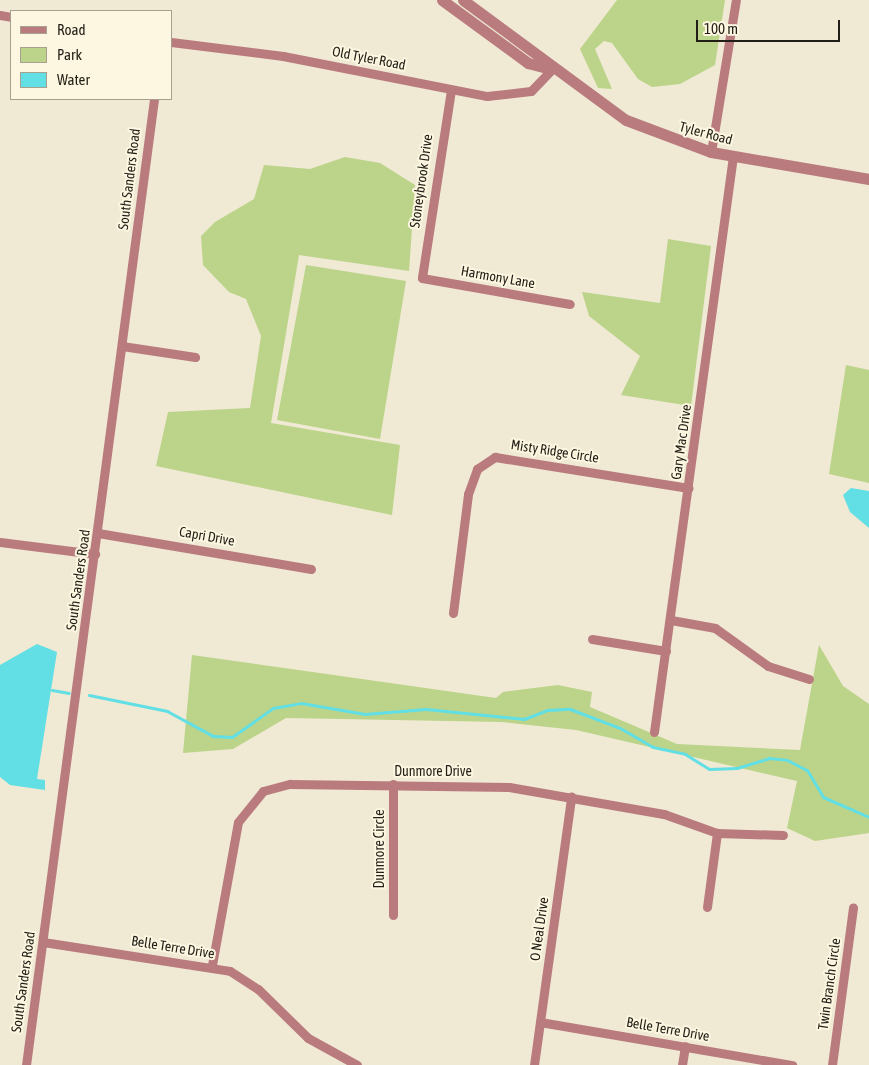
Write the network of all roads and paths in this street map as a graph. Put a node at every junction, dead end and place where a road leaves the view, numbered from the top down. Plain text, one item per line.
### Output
1 (442, 0) edge
2 (463, 0) edge
3 (736, 0) edge
4 (172, 42) edge
5 (552, 69) junction
6 (451, 90) junction
7 (154, 100) edge
8 (711, 152) junction
9 (733, 156) junction
10 (869, 179) edge
11 (422, 278) joint
12 (570, 304) dead end
13 (122, 346) junction
14 (195, 357) dead end
15 (689, 488) junction
16 (98, 532) junction
17 (0, 542) edge
18 (95, 554) junction
19 (311, 569) dead end
20 (453, 613) dead end
21 (671, 620) junction
22 (592, 639) dead end
23 (666, 651) junction
24 (809, 679) dead end
25 (654, 732) dead end
26 (393, 784) junction
27 (571, 797) junction
28 (717, 833) junction
29 (783, 834) dead end
30 (707, 907) dead end
31 (853, 907) dead end
32 (393, 915) dead end
33 (43, 942) junction
34 (212, 965) junction
35 (540, 1022) junction
36 (685, 1046) junction
37 (26, 1065) edge
38 (357, 1065) edge
39 (534, 1065) edge
40 (682, 1065) edge
41 (792, 1065) edge
42 (832, 1065) edge

1 - 5 street, Tyler Road
2 - 5 street, Tyler Road
3 - 8 street
4 - 6 street, Old Tyler Road
5 - 6 street, Old Tyler Road
5 - 8 street, Tyler Road
6 - 11 street, Stoneybrook Drive
7 - 13 street, South Sanders Road
8 - 9 street, Tyler Road
9 - 10 street, Tyler Road
9 - 15 street, Gary Mac Drive
11 - 12 street, Harmony Lane
13 - 14 street
13 - 16 street, South Sanders Road
15 - 20 street, Misty Ridge Circle
15 - 21 street, Gary Mac Drive
16 - 18 street, South Sanders Road
16 - 19 street, Capri Drive
17 - 18 street
18 - 33 street, South Sanders Road
21 - 23 street, Gary Mac Drive
21 - 24 street
22 - 23 street
23 - 25 street, Gary Mac Drive
26 - 27 street, Dunmore Drive
26 - 32 street, Dunmore Circle
26 - 34 street, Dunmore Drive
27 - 28 street, Dunmore Drive
27 - 35 street, O Neal Drive
28 - 29 street, Dunmore Drive
28 - 30 street
31 - 42 street, Twin Branch Circle
33 - 34 street, Belle Terre Drive
33 - 37 street, South Sanders Road
34 - 38 street, Belle Terre Drive
35 - 36 street, Belle Terre Drive
35 - 39 street, O Neal Drive
36 - 40 street
36 - 41 street, Belle Terre Drive

